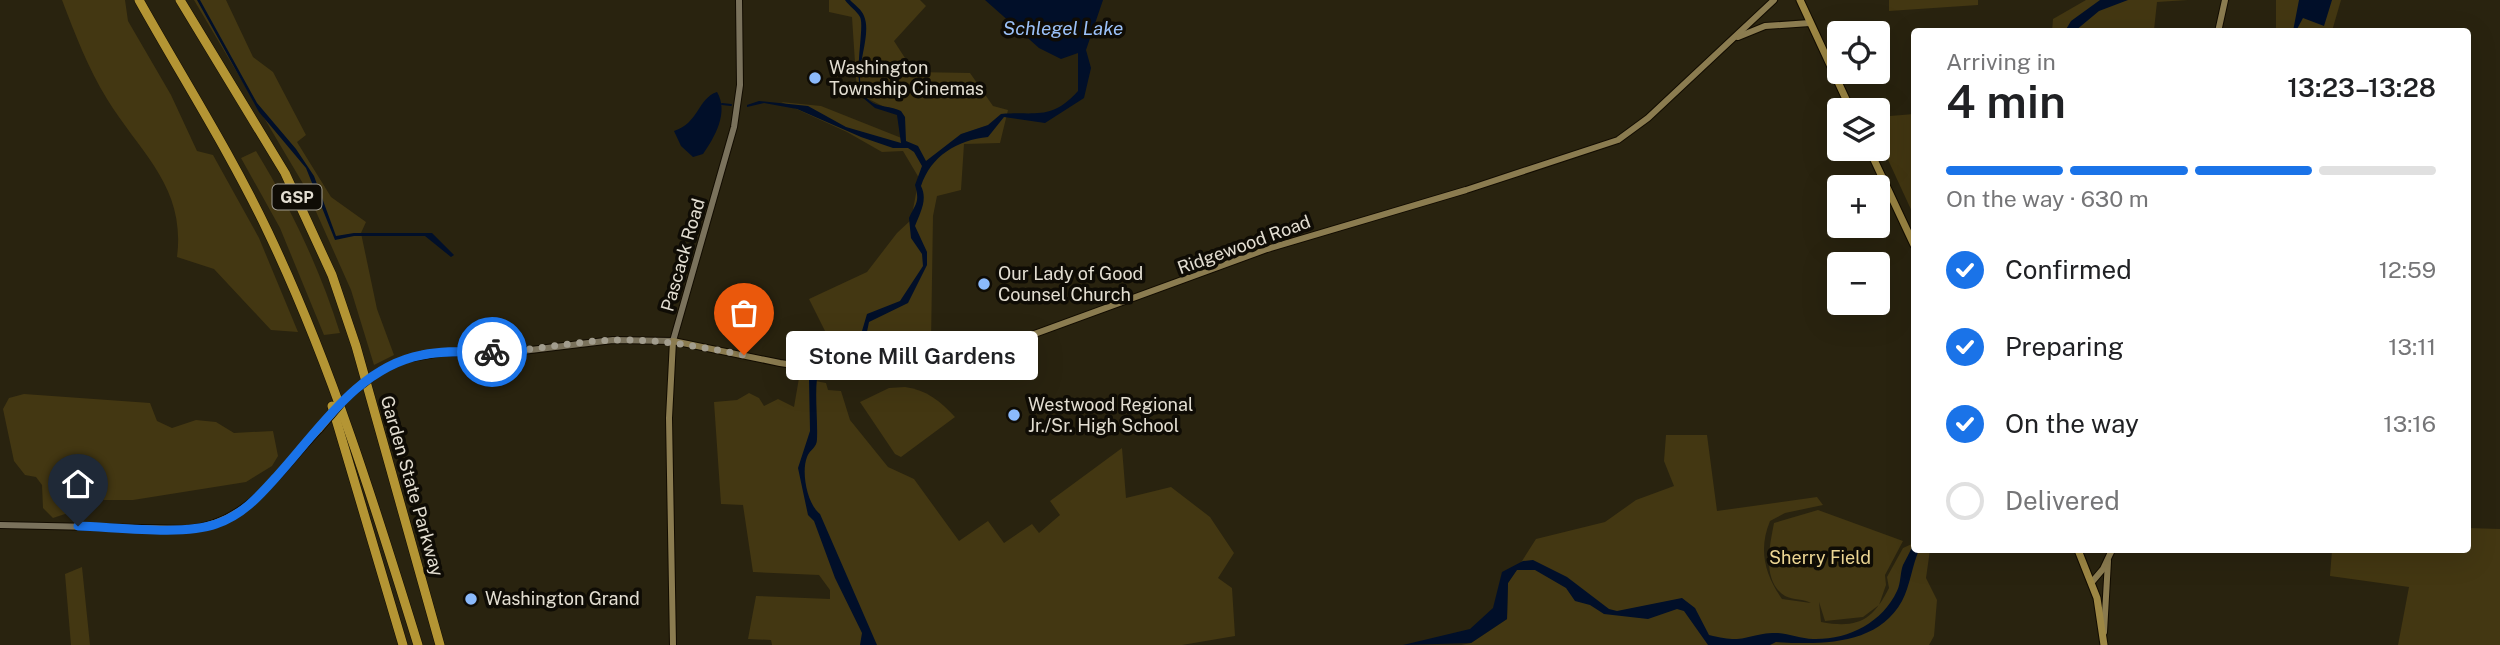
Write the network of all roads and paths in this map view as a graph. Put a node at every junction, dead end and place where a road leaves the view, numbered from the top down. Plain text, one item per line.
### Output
1 (139, 0) edge
2 (180, 0) edge
3 (739, 0) edge
4 (1774, 0) edge
5 (1800, 0) edge
6 (2225, 0) edge
7 (1810, 23) junction
8 (2219, 28) edge
9 (1731, 41) junction
10 (1845, 98) edge
11 (1875, 161) edge
12 (1911, 239) edge
13 (298, 301) junction
14 (673, 341) junction
15 (0, 525) edge
16 (2079, 553) edge
17 (2111, 553) edge
18 (2108, 561) junction
19 (2092, 582) junction
20 (2104, 642) edge
21 (403, 645) edge
22 (418, 645) edge
23 (440, 645) edge
24 (673, 645) edge

1 - 13 highway, GSP
2 - 23 highway, Garden State Parkway / GSP
3 - 14 street, Pascack Road
4 - 9 main road, Ridgewood Road
5 - 7 main road
6 - 8 main road
7 - 9 main road
7 - 10 main road
9 - 14 main road, Ridgewood Road
11 - 12 main road
13 - 21 highway, GSP
13 - 22 highway, GSP
14 - 15 street, bridge
14 - 24 main road, Pascack Road
16 - 19 main road
17 - 18 main road
18 - 19 main road
18 - 20 main road
19 - 20 main road

